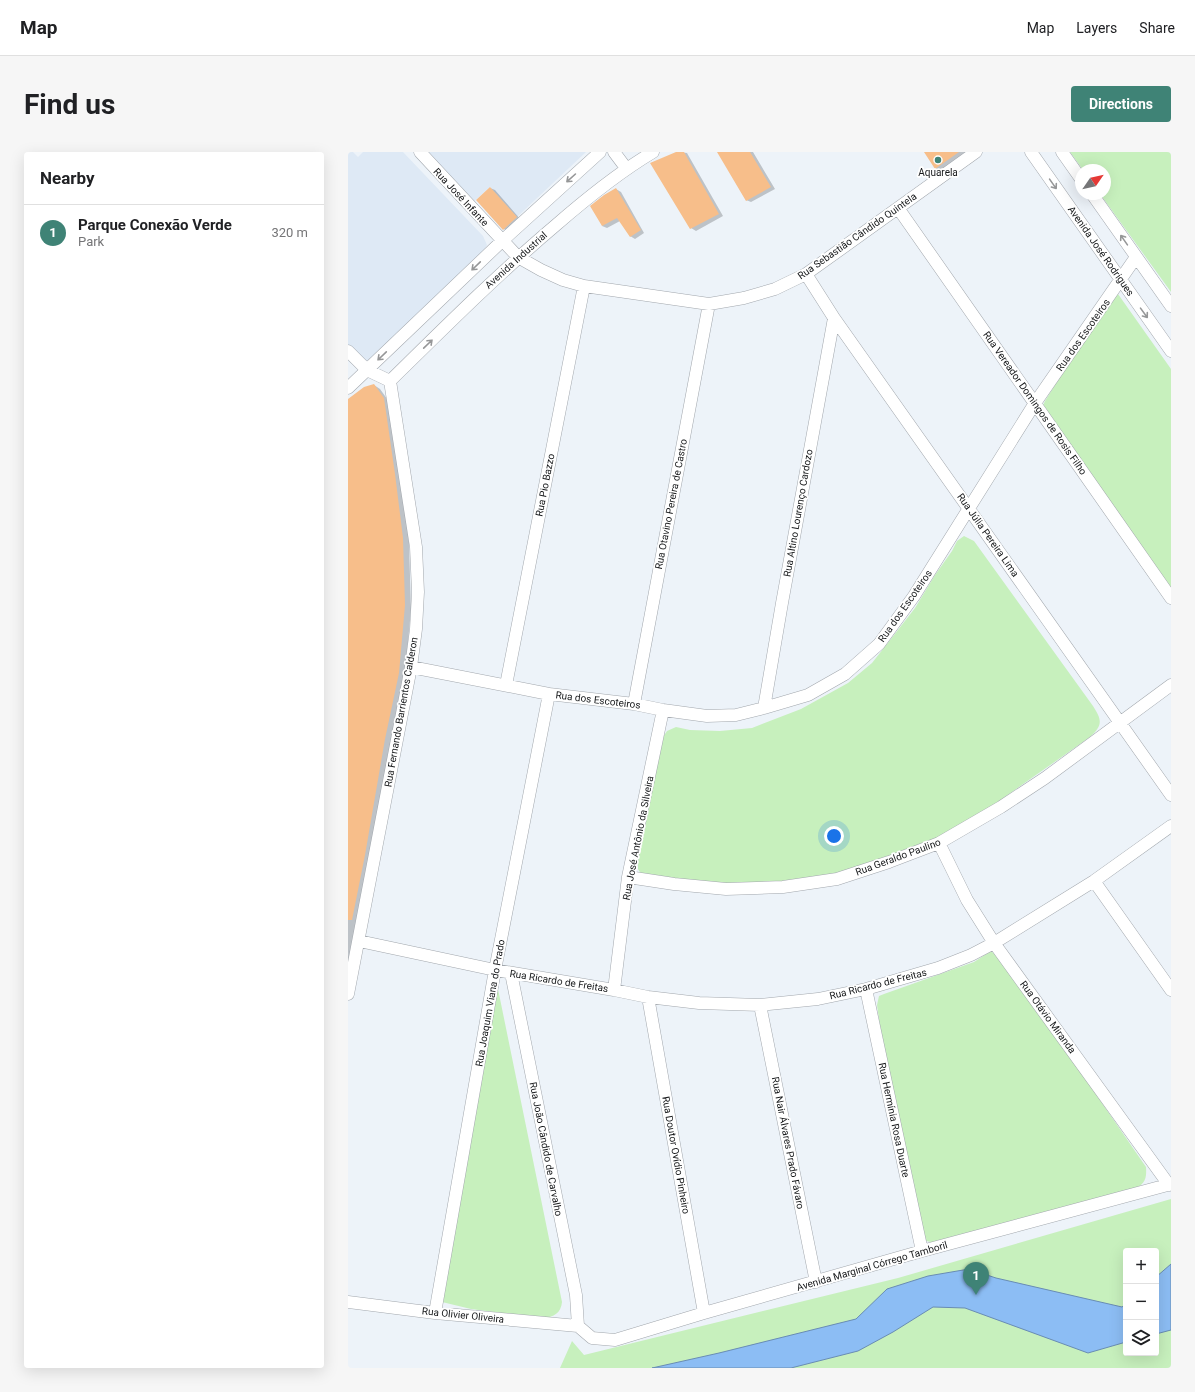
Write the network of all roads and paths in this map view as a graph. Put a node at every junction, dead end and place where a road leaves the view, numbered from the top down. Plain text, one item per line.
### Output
1 (420, 152) edge
2 (600, 152) edge
3 (614, 152) edge
4 (653, 152) edge
5 (976, 152) edge
6 (1031, 152) edge
7 (1062, 152) edge
8 (626, 168) junction
9 (1075, 170) edge
10 (1096, 200) edge
11 (898, 208) junction
12 (502, 241) junction
13 (518, 257) junction
14 (1136, 257) junction
15 (806, 274) junction
16 (1121, 280) junction
17 (584, 286) junction
18 (709, 304) junction
19 (1171, 306) edge
20 (834, 318) junction
21 (348, 351) edge
22 (1171, 351) edge
23 (367, 370) junction
24 (390, 381) junction
25 (348, 388) edge
26 (1035, 403) junction
27 (968, 508) junction
28 (1171, 598) edge
29 (411, 667) junction
30 (506, 685) junction
31 (1171, 685) edge
32 (549, 694) junction
33 (634, 704) junction
34 (764, 708) junction
35 (664, 710) junction
36 (1120, 722) junction
37 (1171, 795) edge
38 (1171, 826) edge
39 (939, 843) junction
40 (628, 877) junction
41 (1094, 881) junction
42 (359, 941) junction
43 (994, 943) junction
44 (495, 970) junction
45 (511, 973) junction
46 (866, 989) junction
47 (614, 990) junction
48 (1171, 990) edge
49 (348, 994) edge
50 (648, 997) junction
51 (760, 1005) junction
52 (1170, 1184) edge
53 (922, 1251) junction
54 (816, 1282) junction
55 (348, 1302) edge
56 (435, 1313) junction
57 (704, 1313) junction
58 (578, 1326) junction

1 - 12 street, Rua José Infante
2 -> 12 street
3 - 8 street
4 - 8 street, Avenida Industrial
5 - 11 street, Rua Sebastião Cândido Quintela
6 -> 16 street, Avenida José Rodrigues
7 - 9 street
8 - 13 street, Avenida Industrial
14 -> 10 street
11 - 15 street, Rua Sebastião Cândido Quintela
11 - 26 street, Rua Vereador Domingos de Rosis Filho
12 - 13 street, Rua Sebastião Cândido Quintela
12 -> 23 street
13 - 17 street, Rua Sebastião Cândido Quintela
24 -> 13 street, Avenida Industrial
14 - 16 street, Rua dos Escoteiros
14 - 19 street
15 - 18 street, Rua Sebastião Cândido Quintela
15 - 20 street, Rua Júlia Pereira Lima
16 -> 22 street, Avenida José Rodrigues
16 - 26 street, Rua dos Escoteiros
17 - 18 street, Rua Sebastião Cândido Quintela
17 - 30 street, Rua Pio Bazzo
18 - 33 street, Rua Otavino Pereira de Castro
20 - 27 street, Rua Júlia Pereira Lima
20 - 34 street, Rua Altino Lourenço Cardozo
21 - 23 street
23 - 24 street
23 - 25 street
24 - 29 street, Rua Fernando Barrientos Calderon
26 - 27 street, Rua dos Escoteiros
26 - 28 street, Rua Vereador Domingos de Rosis Filho
27 - 34 street, Rua dos Escoteiros
27 - 36 street, Rua Júlia Pereira Lima
29 - 30 street, Rua dos Escoteiros
29 - 42 street, Rua Fernando Barrientos Calderon
30 - 32 street, Rua dos Escoteiros
31 - 36 street, Rua Geraldo Paulino
32 - 33 street, Rua dos Escoteiros
32 - 44 street, Rua Joaquim Viana do Prado
33 - 35 street, Rua dos Escoteiros
34 - 35 street, Rua dos Escoteiros
35 - 40 street, Rua José Antônio da Silveira
36 - 37 street, Rua Júlia Pereira Lima
36 - 39 street, Rua Geraldo Paulino
38 - 41 street, Rua Ricardo de Freitas
39 - 40 street, Rua Geraldo Paulino
39 - 43 street, Rua Otávio Miranda
40 - 47 street, Rua José Antônio da Silveira
41 - 43 street, Rua Ricardo de Freitas
41 - 48 street
42 - 44 street, Rua Ricardo de Freitas
42 - 49 street, Rua Fernando Barrientos Calderon
43 - 46 street, Rua Ricardo de Freitas
43 - 52 street, Rua Otávio Miranda
44 - 45 street, Rua Ricardo de Freitas
44 - 56 street, Rua Joaquim Viana do Prado
45 - 47 street, Rua Ricardo de Freitas
45 - 58 street, Rua João Cândido de Carvalho
46 - 51 street, Rua Ricardo de Freitas
46 - 53 street, Rua Hermínia Rosa Duarte
47 - 50 street, Rua Ricardo de Freitas
50 - 51 street, Rua Ricardo de Freitas
50 - 57 street, Rua Doutor Ovídio Pinheiro
51 - 54 street, Rua Nair Álvares Prado Fávaro
52 - 53 street, Avenida Marginal Córrego Tamboril
53 - 54 street, Avenida Marginal Córrego Tamboril
54 - 57 street, Avenida Marginal Córrego Tamboril
55 - 56 street, Rua Olivier Oliveira
56 - 58 street, Rua Olivier Oliveira
57 - 58 street, Avenida Marginal Córrego Tamboril

